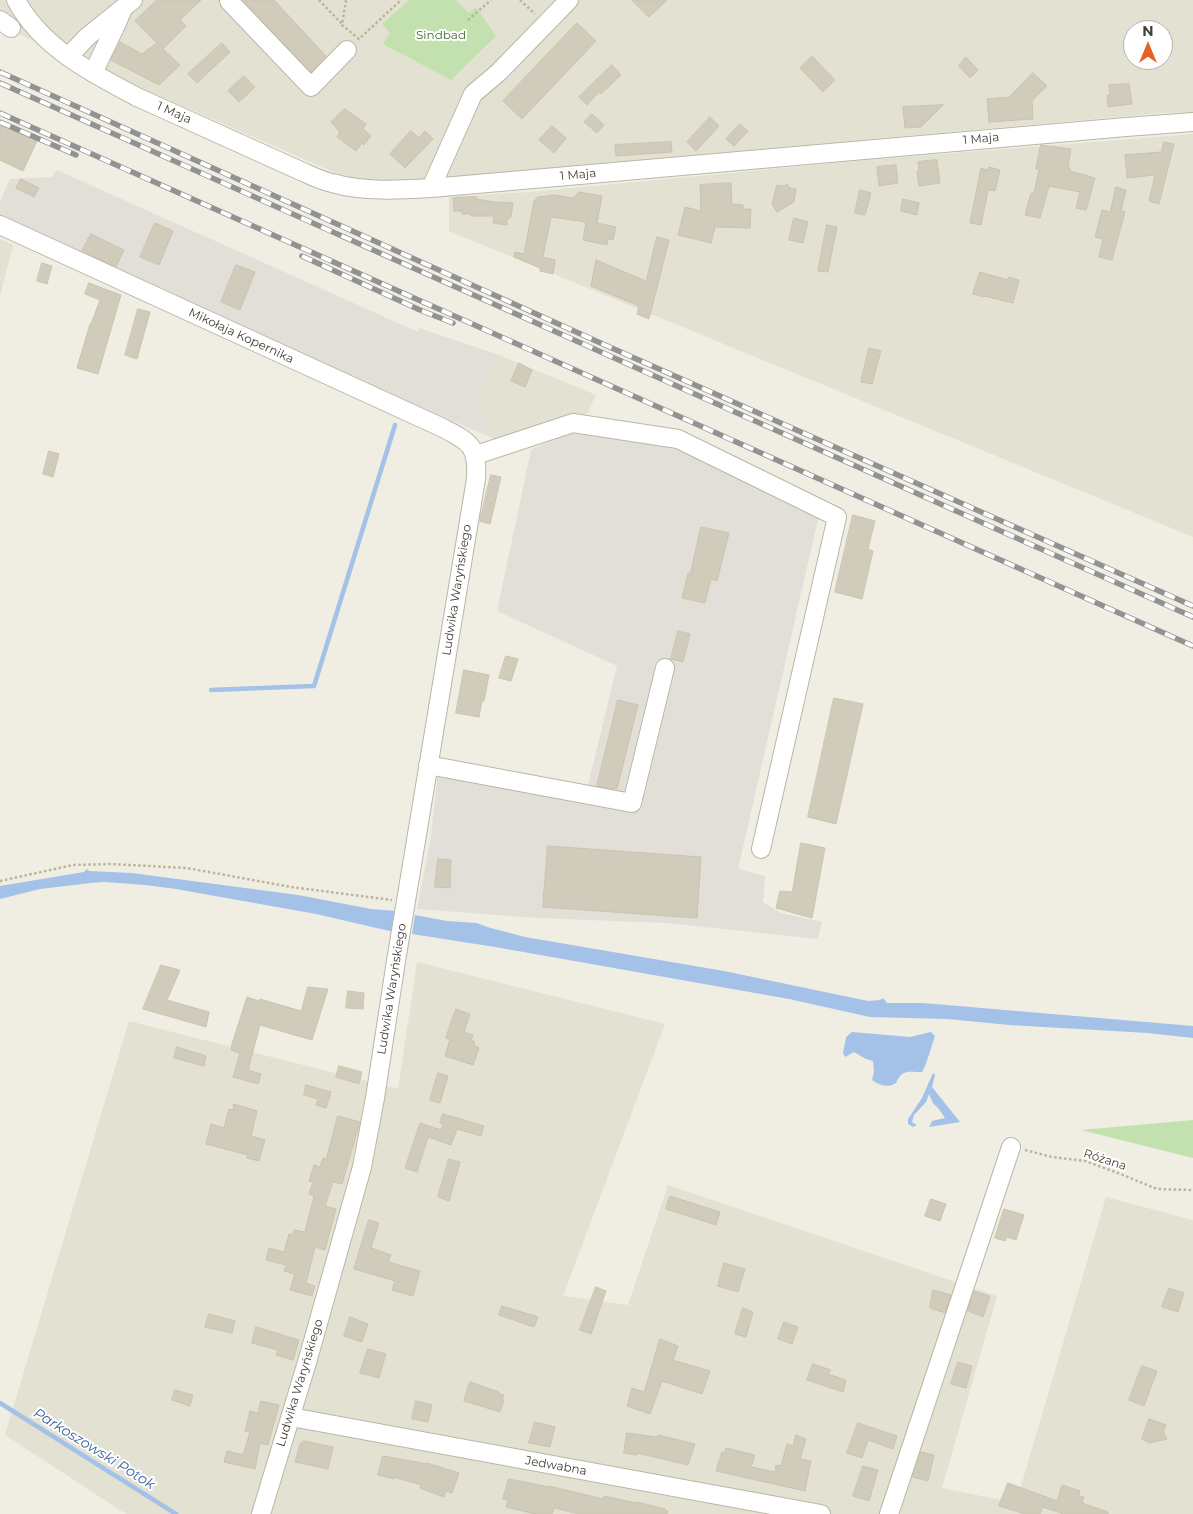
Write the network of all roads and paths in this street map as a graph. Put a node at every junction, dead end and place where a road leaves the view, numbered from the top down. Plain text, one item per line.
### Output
1 (16, 0) edge
2 (230, 0) edge
3 (319, 0) edge
4 (346, 0) edge
5 (400, 0) edge
6 (491, 0) edge
7 (520, 0) edge
8 (569, 0) edge
9 (127, 5) edge
10 (468, 20) dead end
11 (546, 24) junction
12 (342, 25) junction
13 (346, 50) dead end
14 (68, 57) junction
15 (92, 72) junction
16 (1193, 122) edge
17 (431, 188) junction
18 (0, 225) edge
19 (476, 455) junction
20 (665, 668) dead end
21 (428, 765) junction
22 (761, 849) dead end
23 (0, 881) edge
24 (406, 902) junction
25 (1011, 1147) joint
26 (1193, 1190) edge
27 (291, 1417) junction
28 (261, 1514) edge
29 (821, 1514) edge
30 (889, 1514) edge

1 - 14 street, 1 Maja
2 - 13 street
3 - 12 path
4 - 12 path
5 - 12 path
6 - 10 path
7 - 11 path
8 - 11 street
9 - 14 street
9 - 15 street
11 - 17 street
14 - 15 street, 1 Maja
15 - 17 street, 1 Maja
16 - 17 street, 1 Maja
18 - 19 street, Mikołaja Kopernika
19 - 21 street, Ludwika Waryńskiego
19 - 22 street
20 - 21 street
21 - 24 street, Ludwika Waryńskiego
23 - 24 path
24 - 27 street, Ludwika Waryńskiego
25 - 26 path, Różana
25 - 30 street
27 - 28 street, Ludwika Waryńskiego
27 - 29 street, Jedwabna

